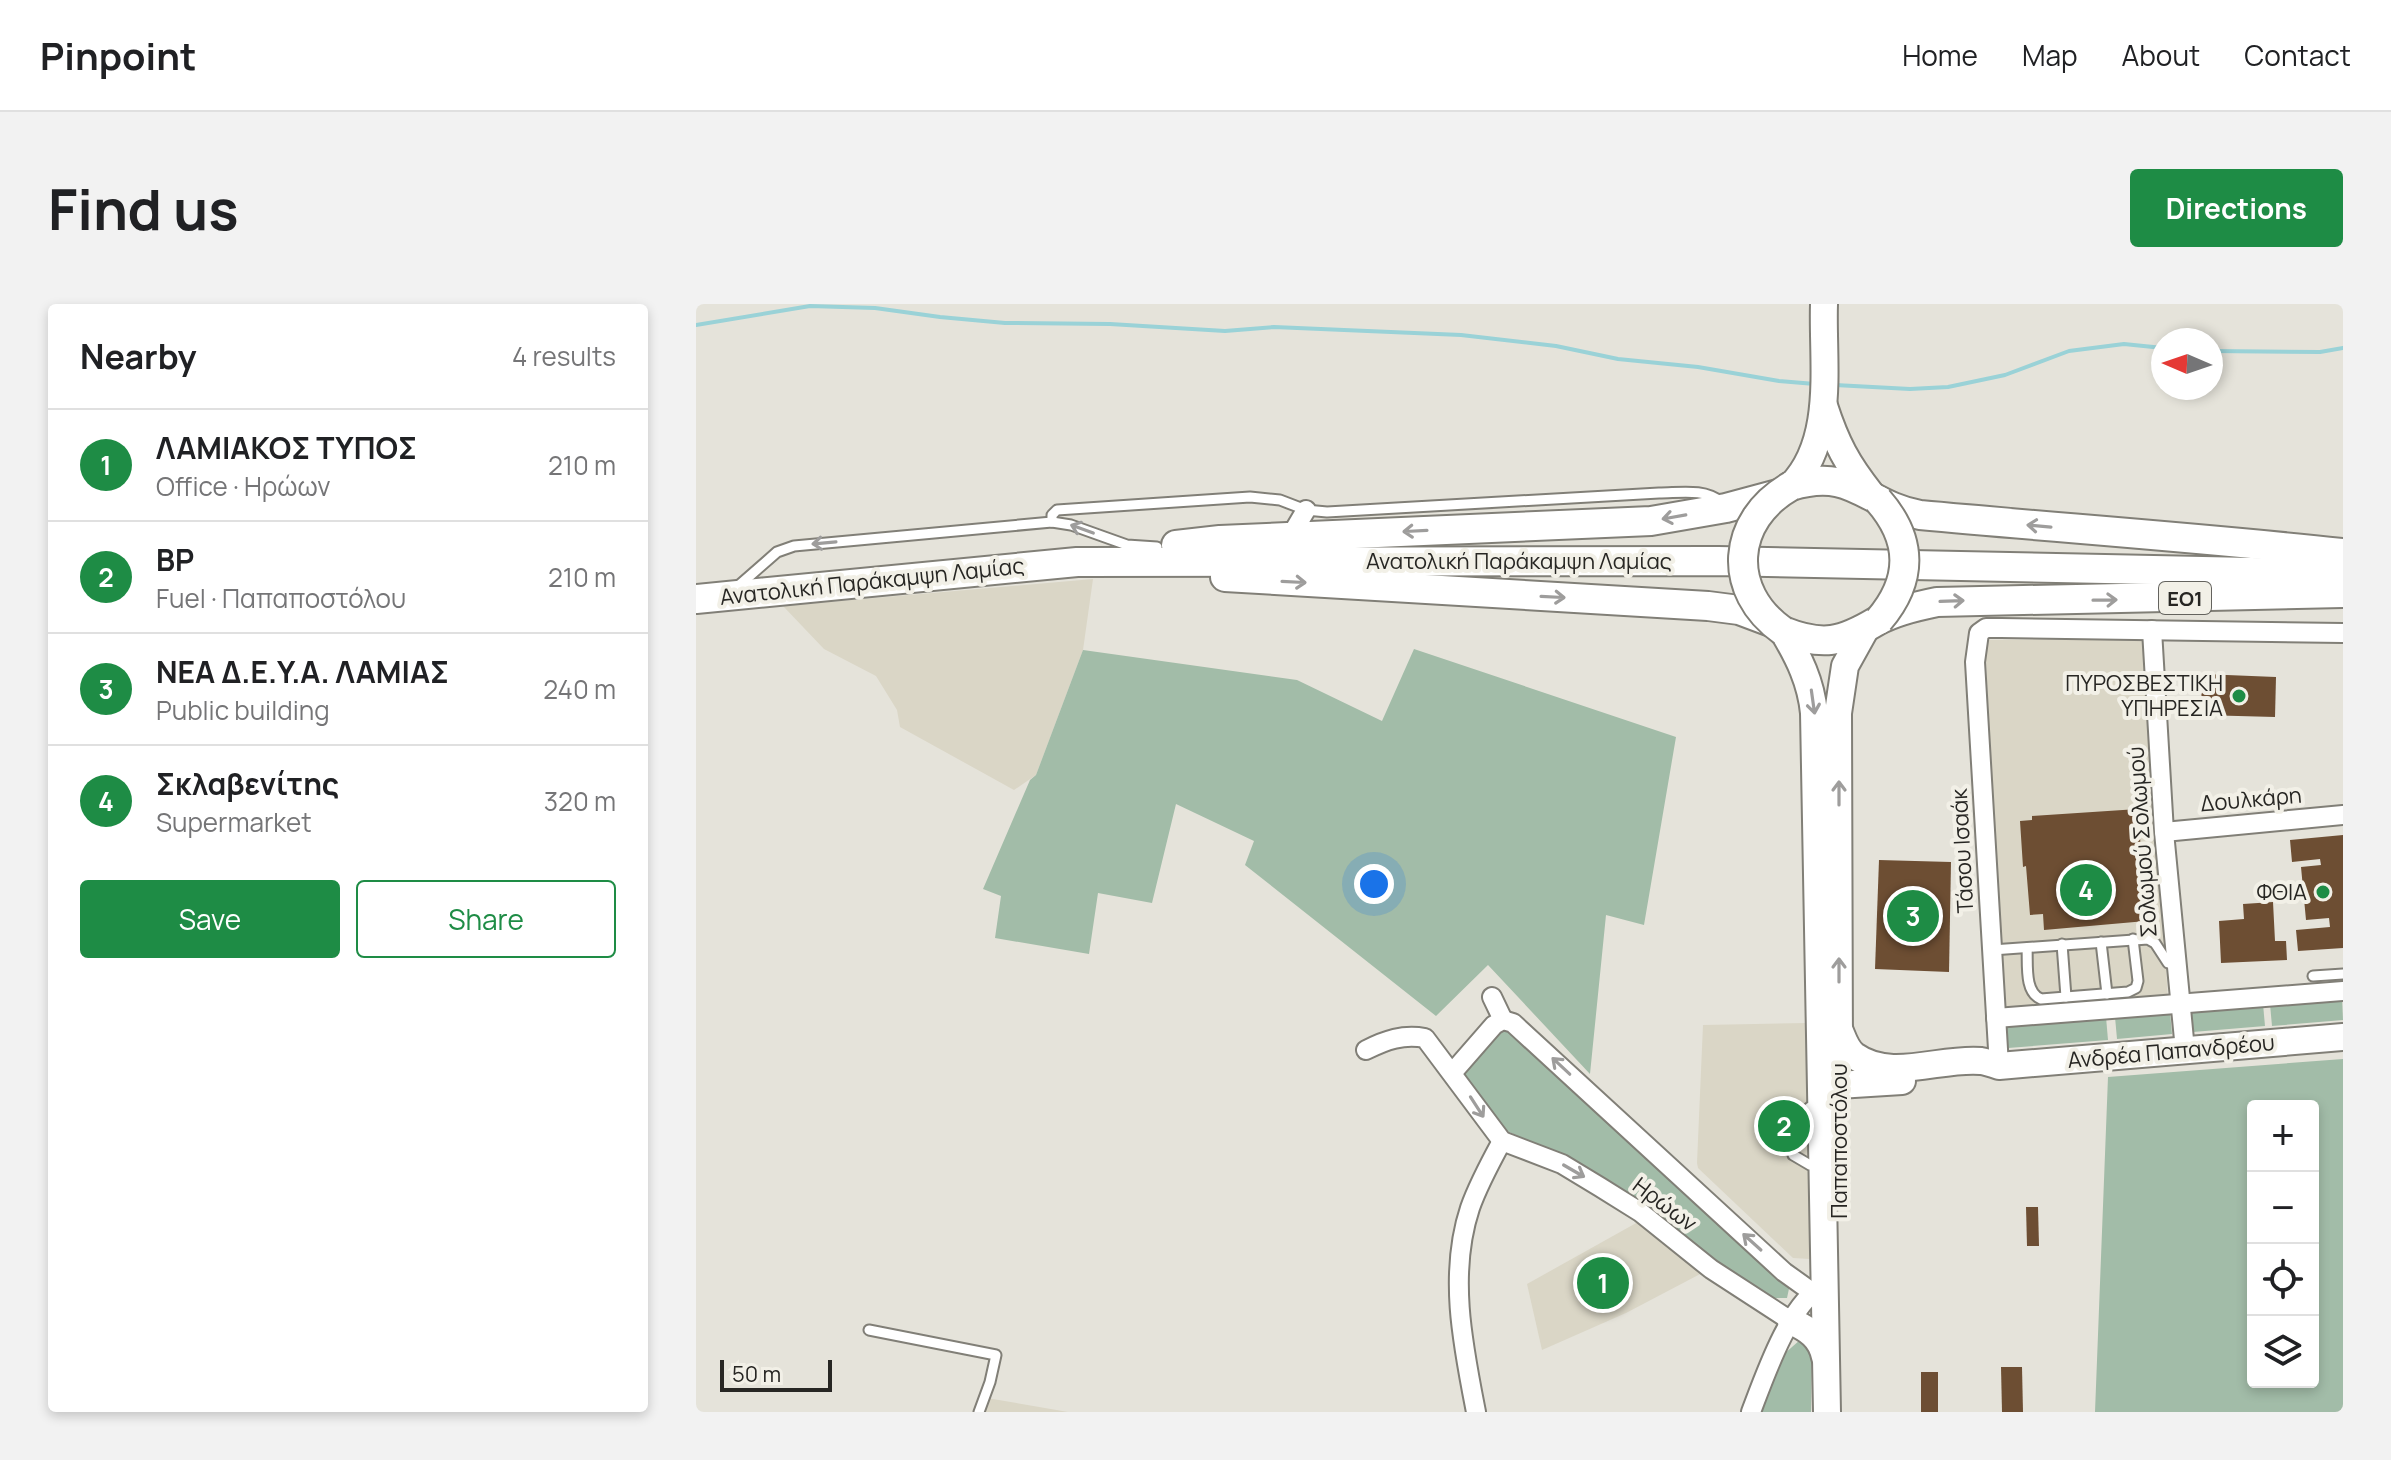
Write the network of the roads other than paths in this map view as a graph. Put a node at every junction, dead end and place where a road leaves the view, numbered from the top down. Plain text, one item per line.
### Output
1 (1824, 304) edge
2 (1823, 402) junction
3 (1784, 490) junction
4 (1874, 497) junction
5 (1726, 508) junction
6 (1306, 510) junction
7 (1052, 522) junction
8 (1290, 537) junction
9 (2204, 538) junction
10 (2343, 543) edge
11 (1157, 547) junction
12 (2343, 553) edge
13 (1077, 562) junction
14 (2343, 574) edge
15 (2343, 593) edge
16 (727, 595) junction
17 (696, 599) edge
18 (1872, 625) junction
19 (1777, 626) junction
20 (2152, 630) junction
21 (2343, 633) edge
22 (2343, 815) edge
23 (2164, 832) junction
24 (2133, 939) junction
25 (2101, 942) junction
26 (2062, 944) junction
27 (2027, 948) junction
28 (1992, 950) junction
29 (2176, 965) junction
30 (2343, 974) edge
31 (2313, 976) dead end
32 (2343, 991) edge
33 (2107, 994) junction
34 (1492, 997) dead end
35 (2066, 997) junction
36 (2179, 1002) junction
37 (1996, 1018) junction
38 (1503, 1020) junction
39 (1839, 1028) junction
40 (2343, 1037) edge
41 (1366, 1050) dead end
42 (2185, 1050) junction
43 (1999, 1066) junction
44 (1453, 1072) junction
45 (1830, 1081) junction
46 (1810, 1107) dead end
47 (1502, 1141) junction
48 (1810, 1165) dead end
49 (1825, 1288) junction
50 (1791, 1321) junction
51 (869, 1330) dead end
52 (1827, 1361) junction
53 (979, 1412) edge
54 (1476, 1412) edge
55 (1751, 1412) edge
56 (1827, 1412) edge
57 (1839, 1412) edge

1 - 2 main road
2 - 3 main road
2 - 4 main road
3 - 4 main road
3 - 5 main road
3 - 19 main road, bridge
9 -> 4 main road
4 - 18 main road, bridge
5 - 6 lane
5 -> 8 main road
6 - 7 lane
6 - 8 street
11 -> 7 lane
7 -> 16 lane
8 - 11 main road
9 - 10 street
9 - 12 main road
11 - 13 main road
13 - 14 main road, Ανατολική Παράκαμψη Λαμίας
13 - 16 main road, Ανατολική Παράκαμψη Λαμίας
13 -> 19 main road
18 -> 15 main road, ΕΟ1
16 - 17 main road, Ανατολική Παράκαμψη Λαμίας
18 - 19 main road, ΕΟ1
39 -> 18 main road, Παπαποστόλου
19 -> 45 main road, Παπαποστόλου
20 - 21 street
20 - 23 street, Σολωμού Σολωμού
20 - 28 street, Τάσου Ισαάκ
22 - 23 street, Δουλκάρη
23 - 29 street, Σολωμού Σολωμού
24 - 25 lane
24 - 29 lane
24 - 33 lane
25 - 26 lane
25 - 33 lane
26 - 27 lane
26 - 35 lane
27 - 28 lane
27 - 35 lane
28 - 37 street, Τάσου Ισαάκ
29 - 36 street, Σολωμού Σολωμού
30 - 31 lane
32 - 36 street
33 - 35 lane
34 - 38 street
36 - 37 street
36 - 42 street, Σολωμού Σολωμού
37 - 43 street, Τάσου Ισαάκ
38 - 44 street
49 -> 38 street
39 - 43 main road, Ανδρέα Παπανδρέου
39 - 45 main road, Παπαποστόλου
40 - 42 main road, Ανδρέα Παπανδρέου
41 - 44 street
42 - 43 main road, Ανδρέα Παπανδρέου
43 - 45 main road, Ανδρέα Παπανδρέου
44 -> 47 street
45 - 49 main road, Παπαποστόλου
46 - 48 lane
47 -> 50 street, Ηρώων
47 - 54 street
49 - 50 street
49 - 52 main road, Παπαποστόλου
49 - 57 main road, Παπαποστόλου
50 - 52 main road
50 - 55 street
51 - 53 lane
52 - 56 main road, Παπαποστόλου

